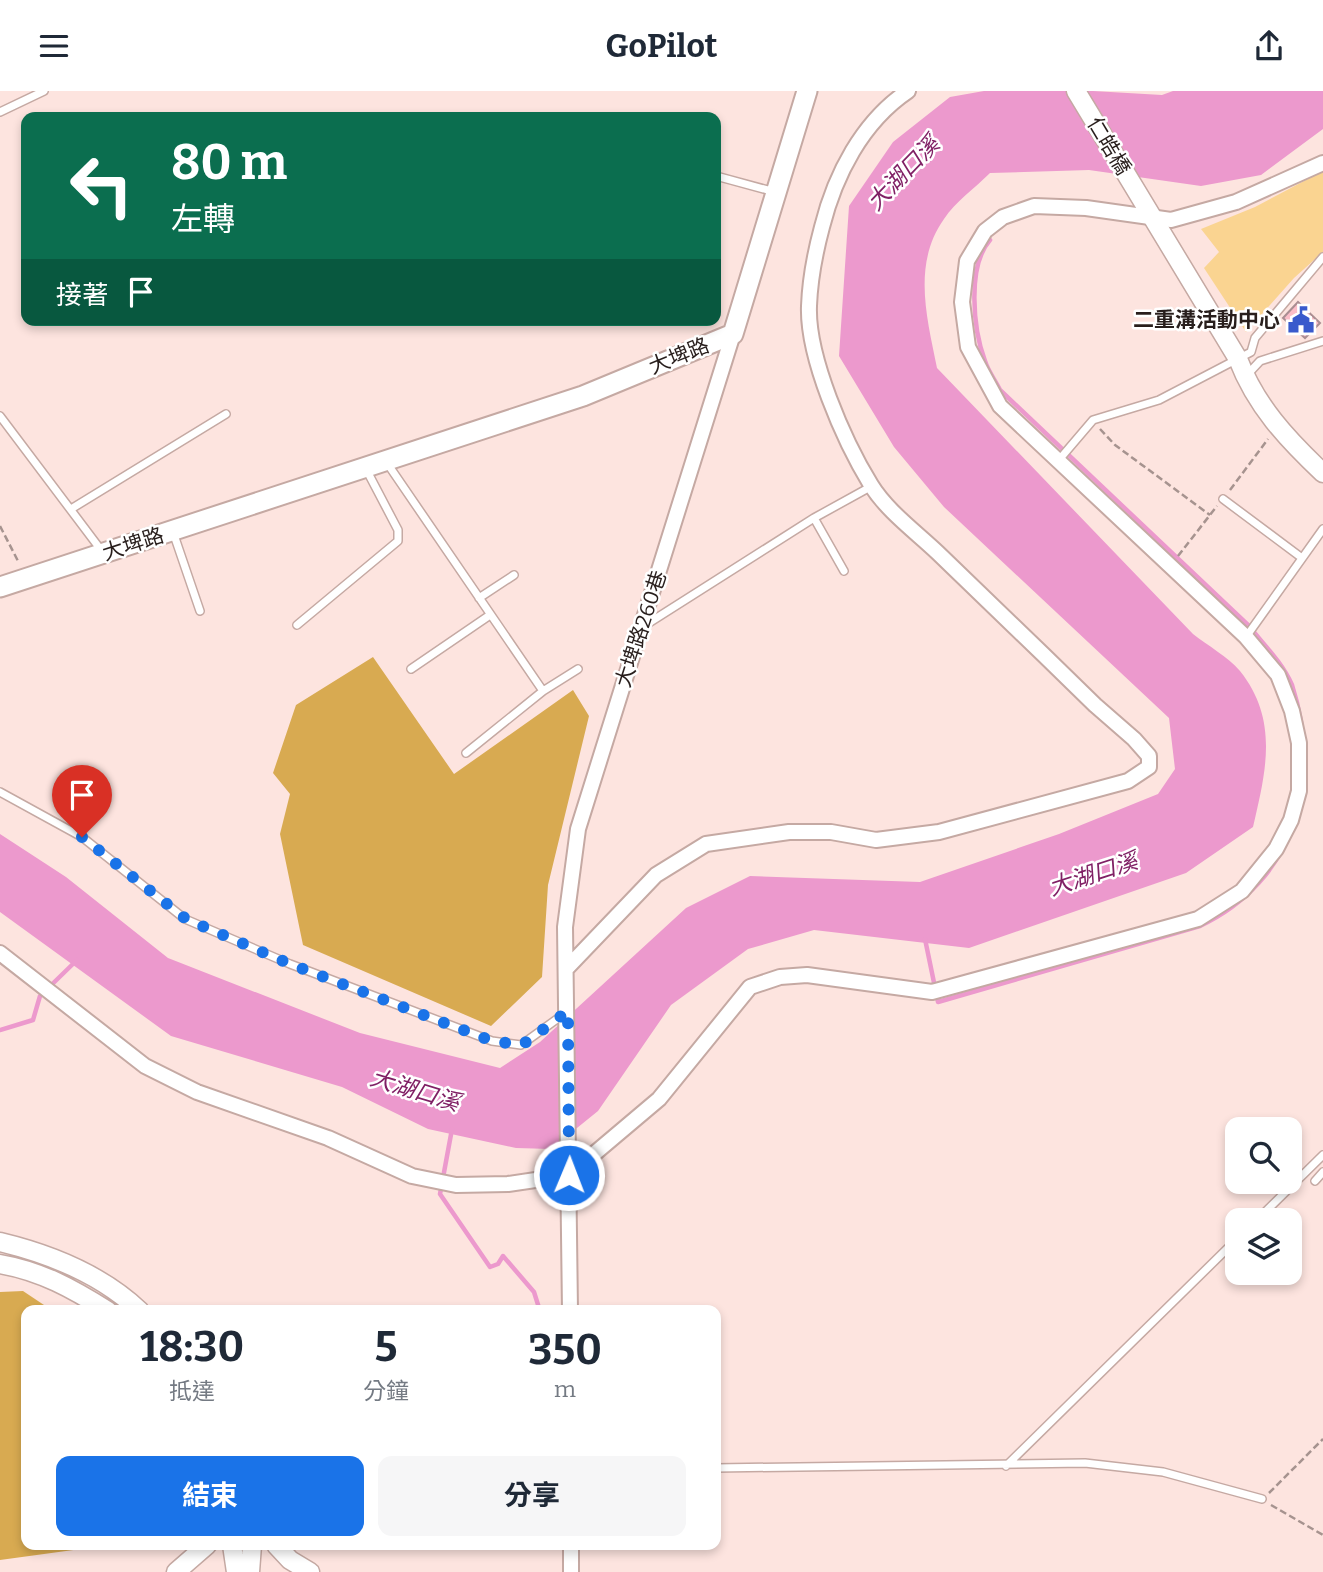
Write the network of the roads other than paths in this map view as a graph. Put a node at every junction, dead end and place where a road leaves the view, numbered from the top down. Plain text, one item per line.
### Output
1 (44, 91) edge
2 (807, 91) edge
3 (908, 91) edge
4 (1076, 91) edge
5 (0, 112) edge
6 (1323, 163) edge
7 (721, 177) edge
8 (776, 192) junction
9 (1152, 218) junction
10 (1323, 257) edge
11 (733, 334) junction
12 (1323, 341) edge
13 (1245, 356) junction
14 (1260, 361) junction
15 (1245, 377) junction
16 (226, 414) dead end
17 (0, 416) edge
18 (384, 459) junction
19 (1058, 461) junction
20 (364, 466) junction
21 (1323, 473) edge
22 (872, 486) junction
23 (1223, 499) dead end
24 (71, 509) junction
25 (814, 518) junction
26 (1323, 529) edge
27 (173, 532) junction
28 (104, 554) junction
29 (1302, 558) junction
30 (844, 571) dead end
31 (514, 575) dead end
32 (0, 587) edge
33 (479, 598) junction
34 (200, 611) dead end
35 (490, 615) junction
36 (298, 625) dead end
37 (640, 629) junction
38 (1247, 637) junction
39 (578, 669) dead end
40 (411, 670) dead end
41 (543, 691) junction
42 (466, 753) dead end
43 (0, 792) edge
44 (0, 953) edge
45 (567, 968) junction
46 (568, 1011) junction
47 (1323, 1155) edge
48 (1323, 1172) edge
49 (569, 1175) junction
50 (1315, 1181) dead end
51 (1269, 1208) edge
52 (0, 1242) edge
53 (1225, 1251) edge
54 (0, 1264) edge
55 (99, 1305) edge
56 (132, 1305) edge
57 (570, 1305) edge
58 (1006, 1466) junction
59 (721, 1468) edge
60 (1262, 1499) road end
61 (201, 1550) edge
62 (233, 1550) edge
63 (252, 1550) edge
64 (281, 1550) edge
65 (571, 1550) edge
66 (176, 1572) edge
67 (236, 1572) edge
68 (250, 1572) edge
69 (310, 1572) edge
70 (571, 1572) edge

1 - 5 lane
2 - 8 main road, 大埤路
3 - 22 street
4 - 9 street, 仁皓橋
6 - 9 street
7 - 8 lane
8 - 11 main road, 大埤路
9 - 13 street, 仁皓橋
9 - 19 street
10 - 13 lane
11 - 18 main road, 大埤路
11 - 37 street, 大埤路260巷
12 - 14 lane
13 - 14 lane
13 - 15 street, 仁皓橋
13 - 19 lane
14 - 15 lane
15 - 21 street, 仁皓橋
16 - 24 lane
17 - 24 lane
18 - 20 main road, 大埤路
18 - 33 lane
19 - 38 street
20 - 27 main road, 大埤路
20 - 36 lane
22 - 25 lane
22 - 45 street
23 - 29 lane
24 - 28 lane
25 - 30 lane
25 - 37 lane
26 - 29 lane
27 - 28 main road, 大埤路
27 - 34 lane
28 - 32 main road, 大埤路
29 - 38 lane
31 - 33 lane
33 - 35 lane
35 - 40 lane
35 - 41 lane
37 - 45 street, 大埤路260巷
38 - 49 street
39 - 41 lane
41 - 42 lane
43 - 46 lane
44 - 49 street
45 - 46 street, 大埤路260巷
46 - 49 street, 大埤路260巷
47 - 51 lane
48 - 50 lane
49 - 57 street, 大埤路260巷
52 - 56 street
53 - 58 lane
54 - 55 street
58 - 59 lane
58 - 60 lane
61 - 66 street
62 - 67 street
63 - 68 street
64 - 69 street
65 - 70 street

